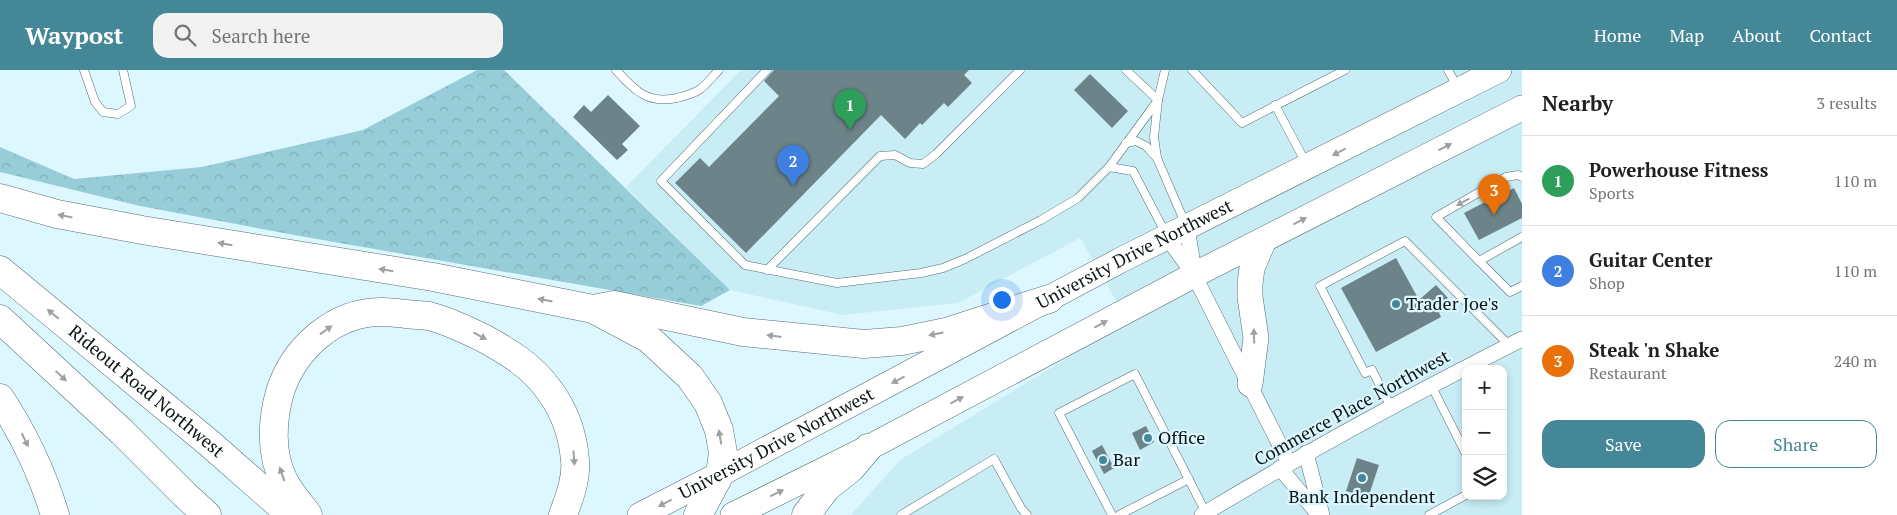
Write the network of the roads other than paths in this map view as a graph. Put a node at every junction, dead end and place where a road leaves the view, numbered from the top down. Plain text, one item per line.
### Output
1 (83, 70) edge
2 (123, 70) edge
3 (616, 70) edge
4 (719, 70) edge
5 (768, 70) edge
6 (1020, 70) edge
7 (1126, 70) edge
8 (1165, 70) edge
9 (1192, 70) edge
10 (1345, 70) edge
11 (1500, 70) edge
12 (1454, 80) edge
13 (1158, 100) junction
14 (1276, 105) junction
15 (1522, 108) edge
16 (1126, 143) junction
17 (1158, 158) junction
18 (1109, 167) junction
19 (1308, 167) junction
20 (1522, 177) edge
21 (0, 198) edge
22 (1177, 232) junction
23 (1522, 238) edge
24 (1264, 240) junction
25 (1479, 261) junction
26 (0, 270) edge
27 (767, 270) junction
28 (1194, 275) junction
29 (1522, 286) edge
30 (1049, 299) junction
31 (593, 309) junction
32 (0, 320) edge
33 (1516, 342) edge
34 (1250, 384) junction
35 (1431, 385) junction
36 (0, 398) edge
37 (1391, 406) junction
38 (1462, 446) edge
39 (868, 448) junction
40 (1306, 453) junction
41 (1285, 465) junction
42 (720, 474) junction
43 (1189, 479) junction
44 (1462, 497) edge
45 (1204, 514) edge
46 (55, 515) edge
47 (207, 515) edge
48 (291, 515) edge
49 (308, 515) edge
50 (563, 515) edge
51 (640, 515) edge
52 (698, 515) edge
53 (733, 515) edge
54 (806, 515) edge
55 (901, 515) edge
56 (1027, 515) edge
57 (1112, 515) edge
58 (1119, 515) edge
59 (1320, 515) edge
60 (1429, 515) edge

1 - 2 lane
3 - 4 lane
5 - 27 lane
6 - 27 lane
7 - 13 lane
8 - 13 lane
9 - 14 lane
10 - 14 lane
11 - 12 highway, University Drive Northwest
12 -> 19 highway, University Drive Northwest
13 - 16 lane
13 - 17 lane
14 - 19 lane
24 -> 15 highway
16 - 17 lane
16 - 18 lane
17 - 22 lane
18 - 22 lane
18 - 27 lane
19 - 22 highway, University Drive Northwest
20 -> 25 lane
31 -> 21 highway
22 - 28 street
22 - 28 street
22 - 30 highway, University Drive Northwest
23 - 25 lane
24 - 28 highway
34 -> 24 highway
25 - 29 lane
48 -> 26 highway, Rideout Road Northwest
28 - 34 street
39 -> 28 highway
30 -> 31 highway
30 -> 42 highway, University Drive Northwest
42 -> 31 highway
32 -> 47 highway
33 - 35 street, Commerce Place Northwest
33 - 37 lane
34 - 41 street
35 - 37 street, Commerce Place Northwest
35 - 38 lane
36 -> 46 highway
37 - 40 street, Commerce Place Northwest
53 -> 39 highway
39 - 54 highway
40 - 41 street, Commerce Place Northwest
40 - 59 street
41 - 45 street, Commerce Place Northwest
41 - 59 street
42 -> 51 highway, University Drive Northwest
42 - 52 highway
43 - 45 lane
43 - 57 lane
43 - 58 lane
44 - 60 lane
49 -> 50 highway
55 - 56 lane

